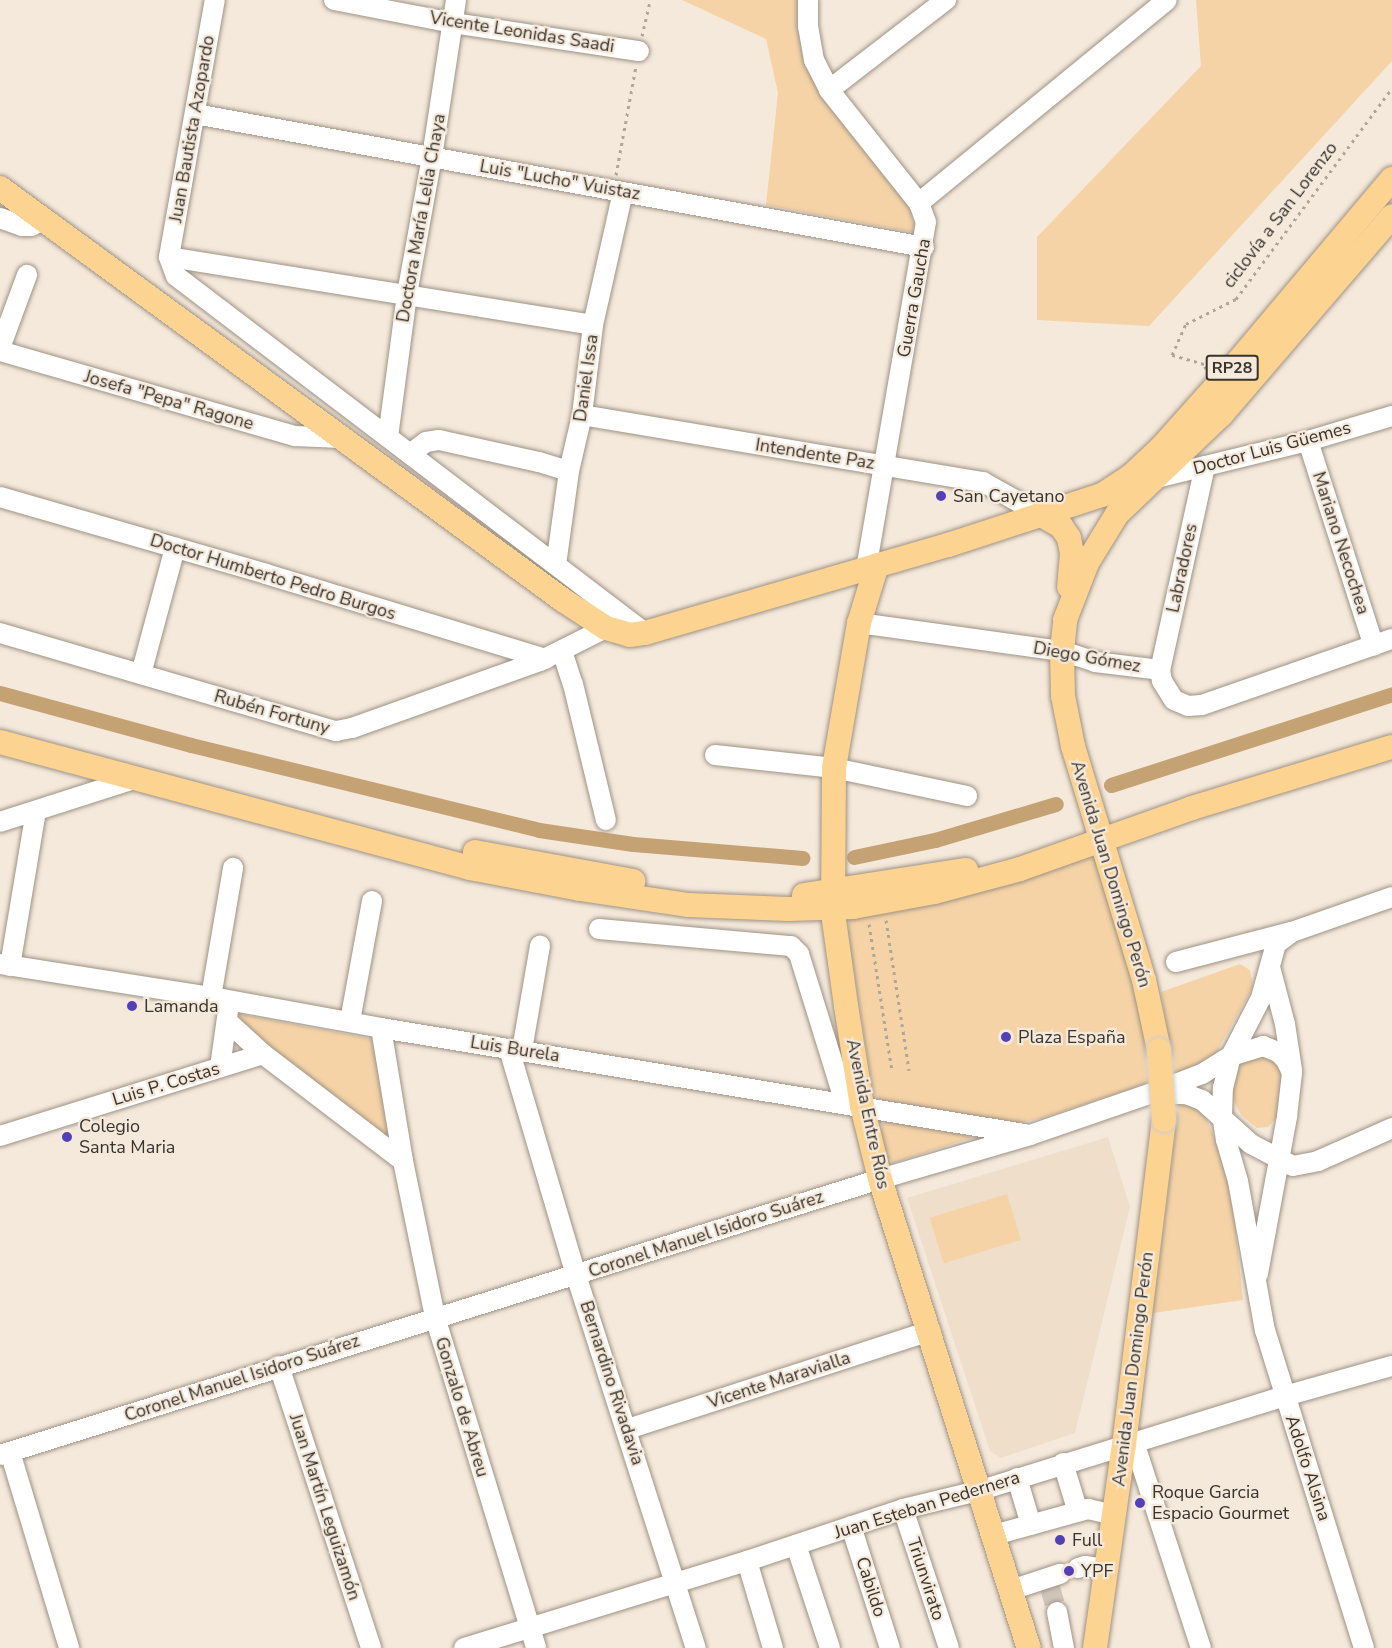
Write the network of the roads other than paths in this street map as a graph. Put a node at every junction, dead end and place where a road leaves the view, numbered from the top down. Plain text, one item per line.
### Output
1 (215, 0) edge
2 (334, 0) edge
3 (456, 0) edge
4 (808, 0) edge
5 (946, 0) edge
6 (1167, 0) edge
7 (453, 22) junction
8 (639, 51) road end
9 (830, 90) junction
10 (195, 114) junction
11 (432, 157) junction
12 (1392, 179) edge
13 (0, 188) edge
14 (618, 191) junction
15 (919, 203) junction
16 (1392, 216) edge
17 (0, 218) edge
18 (43, 220) junction
19 (924, 247) junction
20 (169, 257) junction
21 (27, 275) dead end
22 (407, 294) junction
23 (593, 325) junction
24 (0, 350) edge
25 (582, 415) junction
26 (1392, 416) edge
27 (388, 437) junction
28 (340, 438) junction
29 (1308, 441) junction
30 (410, 454) junction
31 (885, 465) junction
32 (1205, 466) junction
33 (569, 471) junction
34 (1152, 479) junction
35 (0, 497) edge
36 (1040, 514) junction
37 (175, 548) junction
38 (556, 565) junction
39 (872, 567) junction
40 (1065, 620) junction
41 (859, 623) junction
42 (606, 628) junction
43 (0, 633) edge
44 (645, 633) junction
45 (1383, 643) edge
46 (1062, 651) junction
47 (553, 655) junction
48 (1160, 670) junction
49 (141, 674) junction
50 (0, 732) edge
51 (1392, 739) edge
52 (0, 742) edge
53 (1392, 747) edge
54 (715, 755) dead end
55 (834, 768) junction
56 (137, 778) junction
57 (967, 796) dead end
58 (36, 811) junction
59 (606, 820) dead end
60 (0, 822) edge
61 (1101, 833) junction
62 (233, 868) dead end
63 (1392, 897) edge
64 (833, 899) junction
65 (372, 901) dead end
66 (599, 929) dead end
67 (1292, 932) junction
68 (540, 946) dead end
69 (1176, 962) dead end
70 (1269, 964) junction
71 (5, 965) edge
72 (220, 998) junction
73 (227, 1021) junction
74 (350, 1021) junction
75 (381, 1028) junction
76 (515, 1050) junction
77 (264, 1054) junction
78 (1231, 1056) junction
79 (220, 1067) junction
80 (1292, 1074) junction
81 (1152, 1093) junction
82 (854, 1105) junction
83 (1222, 1115) junction
84 (1392, 1128) edge
85 (1029, 1135) junction
86 (0, 1136) edge
87 (1280, 1160) junction
88 (403, 1161) junction
89 (880, 1179) junction
90 (576, 1275) junction
91 (1256, 1286) junction
92 (435, 1317) junction
93 (930, 1331) junction
94 (279, 1366) junction
95 (1392, 1366) edge
96 (1285, 1396) junction
97 (628, 1429) junction
98 (1129, 1443) junction
99 (5, 1454) edge
100 (1064, 1463) junction
101 (1017, 1478) junction
102 (978, 1491) junction
103 (903, 1509) junction
104 (1078, 1512) junction
105 (1114, 1515) junction
106 (1031, 1525) junction
107 (851, 1526) junction
108 (994, 1536) junction
109 (796, 1545) junction
110 (747, 1561) junction
111 (1106, 1569) junction
112 (675, 1582) junction
113 (1011, 1590) junction
114 (1057, 1612) tunnel mouth
115 (529, 1627) junction
116 (1064, 1643) edge
117 (1096, 1645) edge
118 (69, 1648) edge
119 (370, 1648) edge
120 (464, 1648) edge
121 (536, 1648) edge
122 (696, 1648) edge
123 (773, 1648) edge
124 (830, 1648) edge
125 (890, 1648) edge
126 (949, 1648) edge
127 (1029, 1648) edge
128 (1201, 1648) edge
129 (1365, 1648) edge

1 - 10 street, Juan Bautista Azopardo
2 - 7 street, Vicente Leonidas Saadi
3 - 7 street, Doctora María Lelia Chaya
4 - 9 street
5 - 9 street
6 - 15 street
7 - 8 street, Vicente Leonidas Saadi
7 - 11 street, Doctora María Lelia Chaya
9 - 15 street
10 - 11 street, Luis "Lucho" Vuistaz
10 - 20 street, Juan Bautista Azopardo
11 - 14 street, Luis "Lucho" Vuistaz
11 - 22 street, Doctora María Lelia Chaya
12 - 36 main road, RP28
13 - 18 main road
14 - 19 street, Luis "Lucho" Vuistaz
14 - 23 street, Daniel Issa
15 - 19 street, Guerra Gaucha
16 - 34 main road, Avenida Juan Domingo Perón / RP28
17 - 18 street
18 - 28 main road
19 - 31 street, Guerra Gaucha
20 - 22 street
20 - 27 street
21 - 24 street
22 - 23 street
22 - 27 street, Doctora María Lelia Chaya
23 - 25 street, Daniel Issa
24 - 28 street, Josefa "Pepa" Ragone
25 - 31 street, Intendente Paz
25 - 33 street, Daniel Issa
26 - 29 street, Doctor Luis Güemes
27 - 30 street
28 - 42 main road
29 - 32 street, Doctor Luis Güemes
29 - 45 street, Mariano Necochea
30 - 33 street
30 - 38 street
31 - 36 street, Intendente Paz
31 - 39 street, Guerra Gaucha
32 - 34 street, Doctor Luis Güemes
32 - 48 street, Labradores
33 - 38 street, Daniel Issa
34 - 40 main road, Avenida Juan Domingo Perón / RP28
35 - 37 street, Doctor Humberto Pedro Burgos
36 - 39 main road
36 - 40 main road
37 - 47 street, Doctor Humberto Pedro Burgos
37 - 49 street
38 - 44 street
39 - 41 main road, Avenida Entre Ríos
39 - 44 main road
40 - 46 main road, Avenida Juan Domingo Perón
41 - 46 street, Diego Gómez
41 - 55 main road, Avenida Entre Ríos
42 - 44 main road
42 - 47 street, Rubén Fortuny
43 - 49 street, Rubén Fortuny
45 - 48 street, Diego Gómez
46 - 48 street, Diego Gómez
46 - 61 main road, Avenida Juan Domingo Perón
47 - 49 street, Rubén Fortuny
47 - 59 street
50 - 64 main road
51 - 61 main road
52 - 56 main road
53 - 61 main road
54 - 55 street
55 - 57 street
55 - 64 main road, Avenida Entre Ríos
56 - 58 street
56 - 64 main road
58 - 60 street
58 - 71 street
61 - 64 main road
61 - 98 main road, Avenida Juan Domingo Perón, bridge
62 - 72 street
63 - 67 street
64 - 82 main road, Avenida Entre Ríos
65 - 74 street
66 - 82 street
67 - 69 street
67 - 70 street
68 - 76 street, Bernardino Rivadavia
70 - 78 street, Adolfo Alsina
70 - 80 street, Adolfo Alsina
71 - 72 street, Luis Burela
72 - 73 street
72 - 74 street, Luis Burela
73 - 77 street
73 - 79 street
74 - 75 street, Luis Burela
75 - 76 street, Luis Burela
75 - 88 street, Gonzalo de Abreu
76 - 82 street, Luis Burela
76 - 90 street, Bernardino Rivadavia
77 - 79 street, Luis P. Costas
77 - 88 street
78 - 80 street
78 - 81 street
78 - 83 street, Adolfo Alsina
79 - 86 street, Luis P. Costas
80 - 87 street, Adolfo Alsina
81 - 83 street, Coronel Manuel Isidoro Suárez
81 - 85 street, Coronel Manuel Isidoro Suárez
82 - 85 street, Luis Burela
82 - 89 main road, Avenida Entre Ríos
83 - 87 street, Coronel Manuel Isidoro Suárez
83 - 91 street, Adolfo Alsina
84 - 87 street, Coronel Manuel Isidoro Suárez
85 - 89 street, Coronel Manuel Isidoro Suárez
87 - 91 street, Adolfo Alsina
88 - 92 street, Gonzalo de Abreu
89 - 90 street, Coronel Manuel Isidoro Suárez
89 - 93 main road, Avenida Entre Ríos
90 - 92 street, Coronel Manuel Isidoro Suárez
90 - 97 street, Bernardino Rivadavia
91 - 96 street, Adolfo Alsina
92 - 94 street, Coronel Manuel Isidoro Suárez
92 - 115 street, Gonzalo de Abreu
93 - 97 street, Vicente Maravialla
93 - 102 main road, Avenida Entre Ríos
94 - 99 street, Coronel Manuel Isidoro Suárez
94 - 119 street, Juan Martín Leguizamón
95 - 96 street, Juan Esteban Pedernera
96 - 98 street, Juan Esteban Pedernera
96 - 129 street, Adolfo Alsina
97 - 112 street, Bernardino Rivadavia
98 - 100 street, Juan Esteban Pedernera
98 - 105 main road, Avenida Juan Domingo Perón
98 - 128 street
99 - 118 street
100 - 101 street, Juan Esteban Pedernera
100 - 104 street
101 - 102 street, Juan Esteban Pedernera
101 - 106 street
102 - 103 street, Juan Esteban Pedernera
102 - 108 main road, Avenida Entre Ríos
103 - 107 street, Juan Esteban Pedernera
103 - 126 street, Triunvirato
104 - 105 street
104 - 106 street
105 - 111 main road, Avenida Juan Domingo Perón
106 - 108 street
107 - 109 street, Juan Esteban Pedernera
107 - 125 street, Cabildo
108 - 113 main road, Avenida Entre Ríos
109 - 110 street, Juan Esteban Pedernera
109 - 124 street
110 - 112 street, Juan Esteban Pedernera
110 - 123 street
111 - 113 street
111 - 117 main road, Avenida Juan Domingo Perón
112 - 115 street, Juan Esteban Pedernera
112 - 122 street, Bernardino Rivadavia
113 - 127 main road, Avenida Entre Ríos
114 - 116 street
115 - 120 street, Juan Esteban Pedernera
115 - 121 street, Gonzalo de Abreu
116 - 117 street

